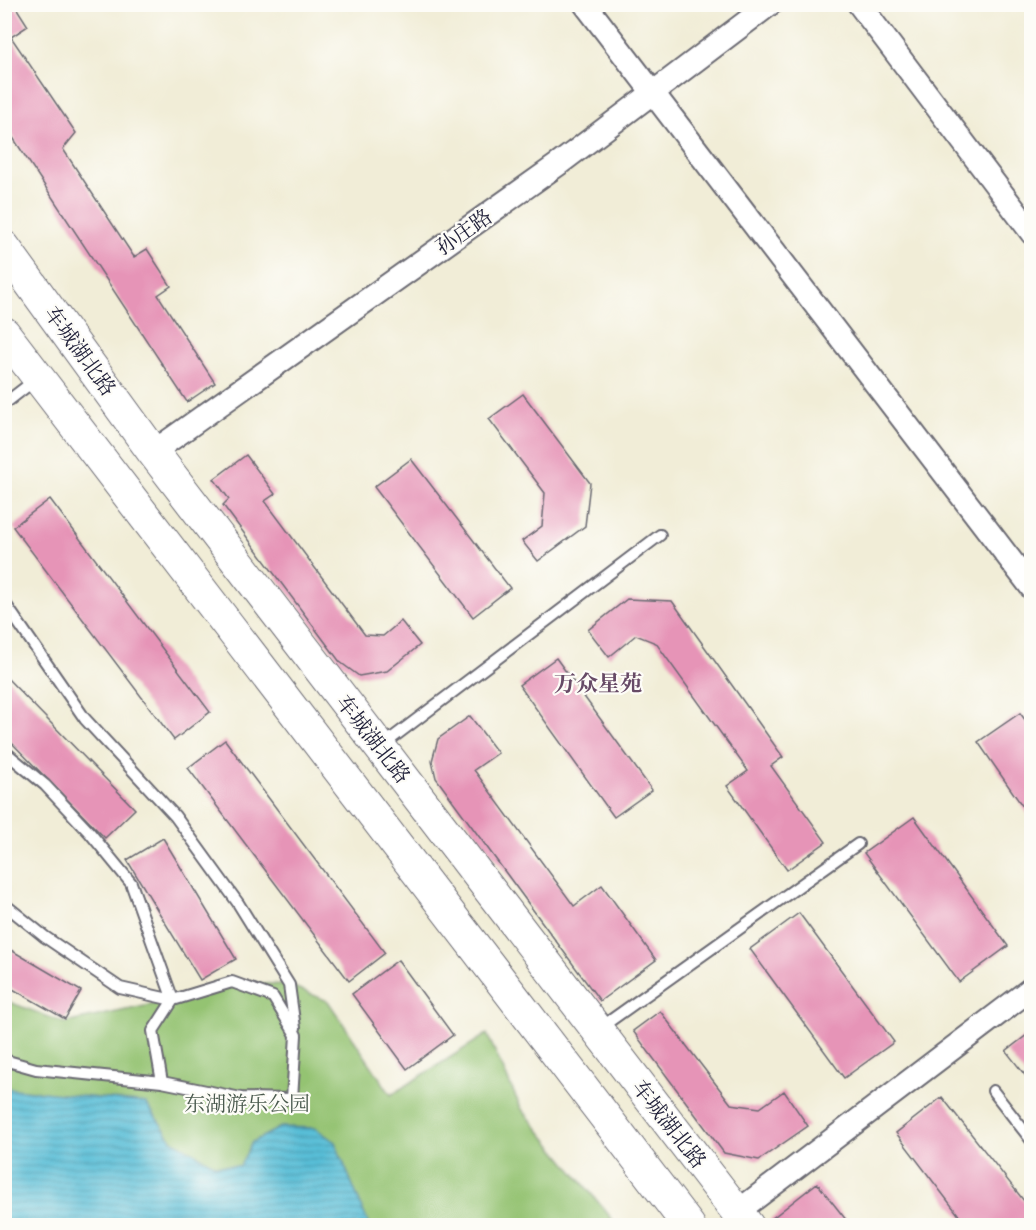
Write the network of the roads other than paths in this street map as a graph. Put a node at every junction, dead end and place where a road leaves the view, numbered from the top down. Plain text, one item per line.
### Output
1 (585, 4) edge
2 (770, 4) edge
3 (859, 4) edge
4 (652, 94) junction
5 (1032, 233) edge
6 (4, 247) edge
7 (4, 333) edge
8 (38, 378) junction
9 (4, 404) edge
10 (153, 452) junction
11 (660, 535) dead end
12 (1032, 588) edge
13 (4, 602) edge
14 (380, 747) junction
15 (4, 751) edge
16 (858, 844) dead end
17 (4, 904) edge
18 (1032, 988) edge
19 (173, 1000) junction
20 (597, 1030) junction
21 (296, 1035) junction
22 (4, 1060) edge
23 (162, 1082) junction
24 (993, 1091) dead end
25 (1032, 1141) edge
26 (743, 1219) edge
27 (688, 1226) edge

1 - 4 street
2 - 4 street, 孙庄路
3 - 5 street
4 - 10 street, 孙庄路
4 - 12 street
6 - 10 main road, 车城湖北路
7 - 8 main road
8 - 9 lane
8 - 27 main road
10 - 14 main road, 车城湖北路
11 - 14 lane
13 - 21 lane
14 - 20 main road, 车城湖北路
15 - 19 lane
16 - 20 lane
17 - 19 lane
18 - 26 street
19 - 21 lane
19 - 23 lane
20 - 26 main road, 车城湖北路
21 - 23 lane
22 - 23 lane
24 - 25 lane

